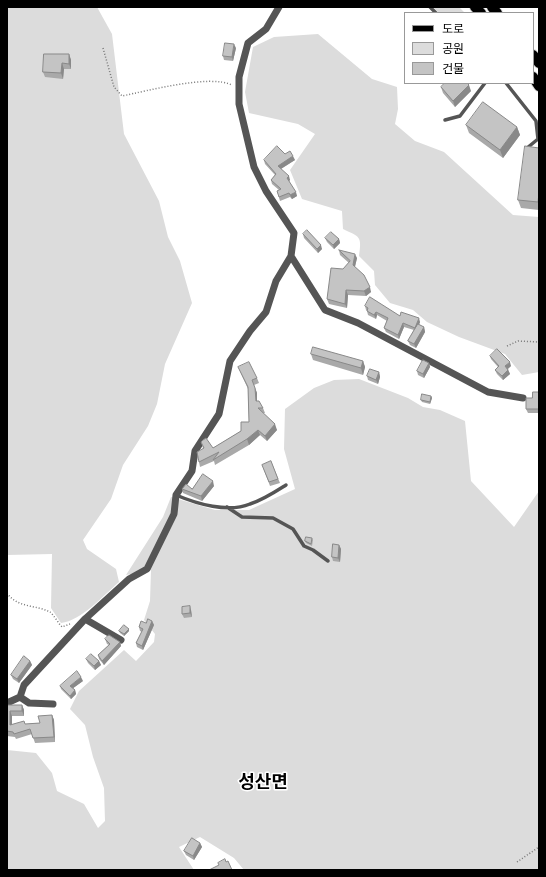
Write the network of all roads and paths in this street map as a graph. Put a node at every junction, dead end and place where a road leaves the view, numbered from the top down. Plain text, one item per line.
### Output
1 (280, 7) edge
2 (103, 48) dead end
3 (484, 84) edge
4 (507, 84) edge
5 (239, 89) junction
6 (445, 120) dead end
7 (527, 148) edge
8 (290, 256) junction
9 (539, 342) edge
10 (507, 346) dead end
11 (523, 398) dead end
12 (286, 486) dead end
13 (176, 495) junction
14 (227, 507) junction
15 (328, 561) dead end
16 (7, 593) edge
17 (85, 619) junction
18 (121, 640) dead end
19 (20, 697) junction
20 (7, 703) edge
21 (53, 704) dead end
22 (539, 847) edge
23 (517, 862) dead end

1 - 5 street
2 - 5 path
3 - 6 lane
4 - 7 lane
5 - 8 street
8 - 11 street
8 - 13 street
9 - 10 path
12 - 14 lane
13 - 14 lane
13 - 17 street
14 - 15 lane
16 - 17 path
17 - 18 street
17 - 19 street
19 - 20 street
19 - 21 street
22 - 23 path

